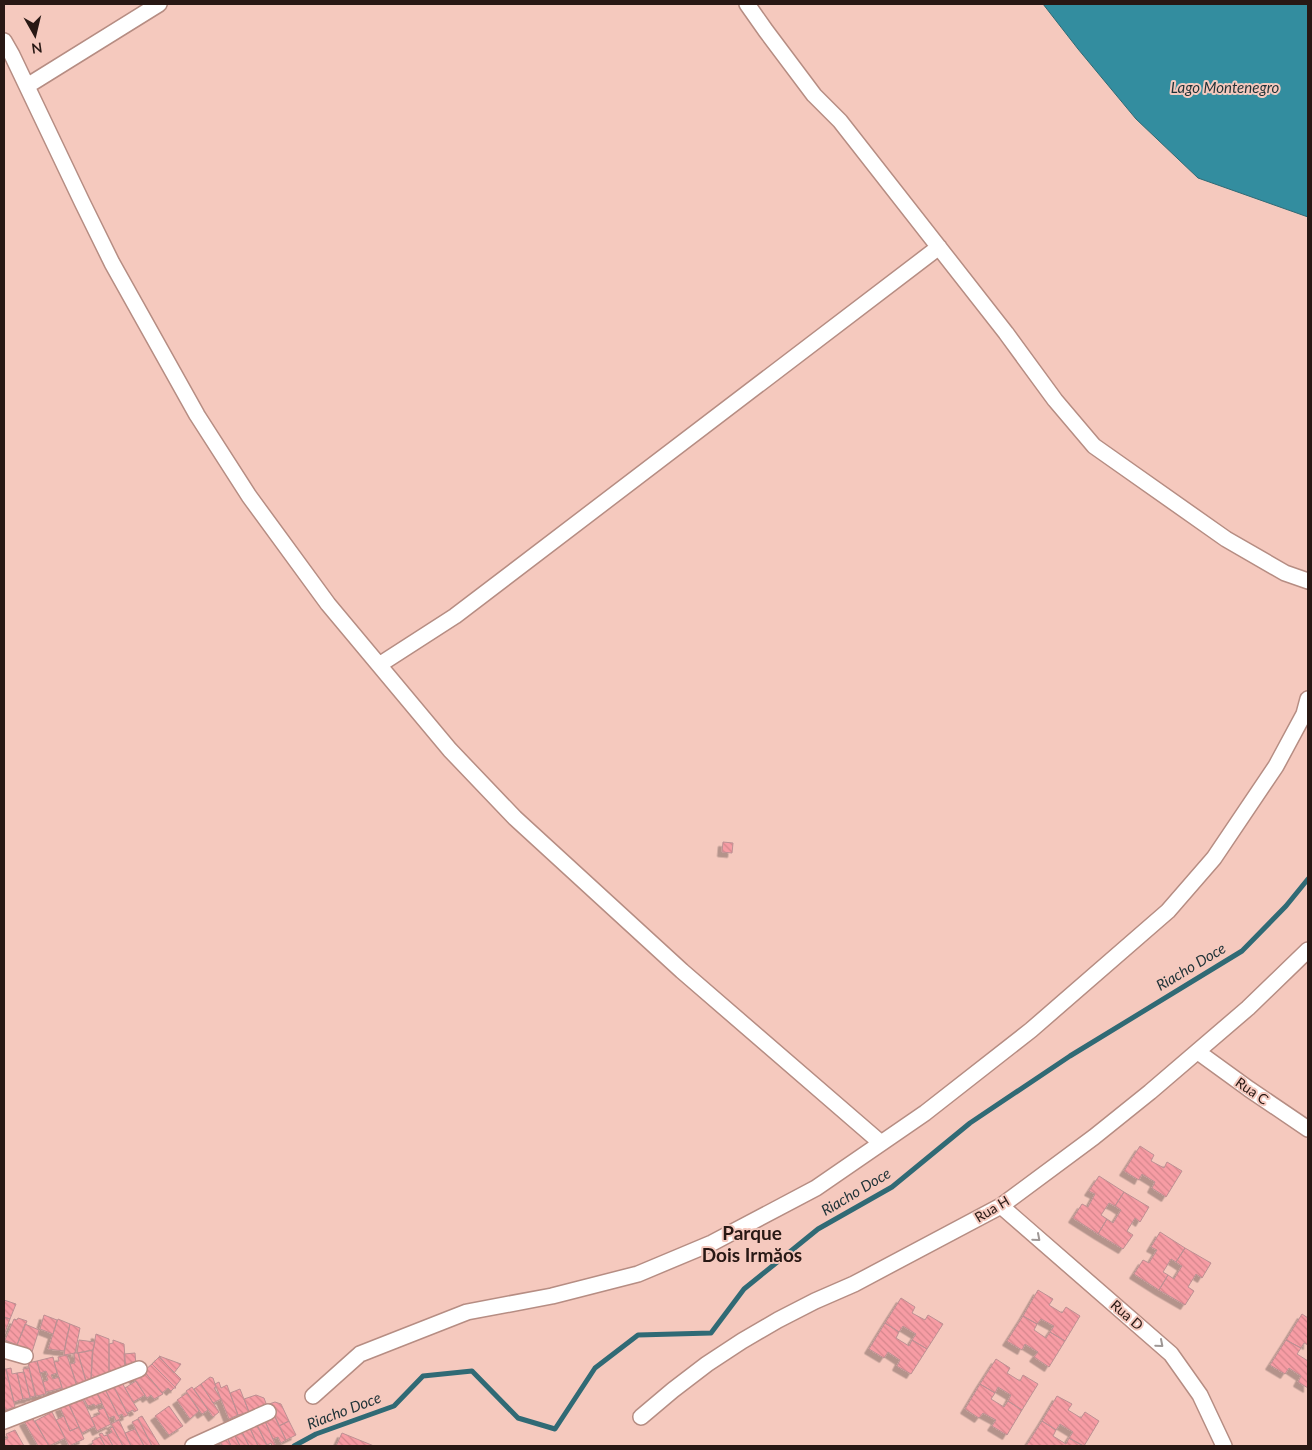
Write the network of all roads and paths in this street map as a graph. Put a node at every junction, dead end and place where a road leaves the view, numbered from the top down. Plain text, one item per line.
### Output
1 (159, 4) edge
2 (748, 4) edge
3 (4, 41) edge
4 (27, 86) junction
5 (939, 247) junction
6 (1308, 581) edge
7 (379, 665) junction
8 (1308, 699) edge
9 (1308, 950) edge
10 (1198, 1052) junction
11 (1308, 1129) edge
12 (881, 1144) junction
13 (1000, 1206) junction
14 (4, 1350) edge
15 (25, 1356) dead end
16 (139, 1369) dead end
17 (313, 1396) dead end
18 (268, 1412) dead end
19 (641, 1417) dead end
20 (4, 1420) edge
21 (193, 1446) edge
22 (1224, 1446) edge

1 - 4 street
2 - 5 street
3 - 4 street
4 - 7 street
5 - 6 street
5 - 7 street
7 - 12 street
8 - 12 street
9 - 10 street, Rua H
10 - 11 street, Rua C
10 - 13 street, Rua H
12 - 17 street
13 - 19 street, Rua H
13 -> 22 street, Rua D
14 - 15 street
16 - 20 street
18 - 21 street

